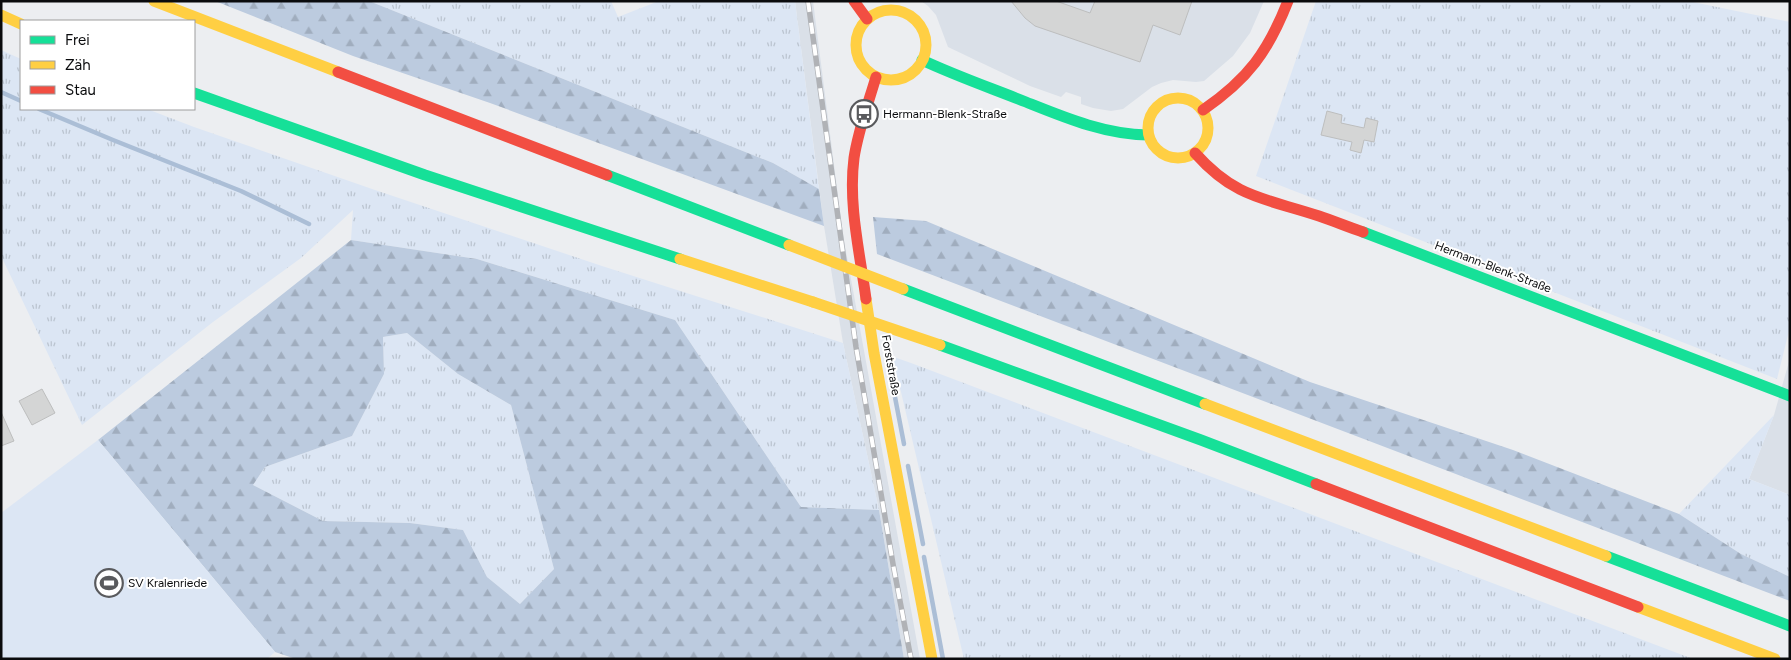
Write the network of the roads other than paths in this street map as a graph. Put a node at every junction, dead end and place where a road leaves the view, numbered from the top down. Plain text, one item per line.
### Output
1 (154, 1) edge
2 (854, 1) edge
3 (1288, 1) edge
4 (1, 15) edge
5 (867, 19) junction
6 (20, 24) edge
7 (922, 60) junction
8 (876, 77) junction
9 (195, 93) edge
10 (1203, 110) junction
11 (1148, 134) junction
12 (1195, 153) junction
13 (1790, 396) edge
14 (1790, 626) edge
15 (932, 659) edge
16 (1776, 659) edge

1 - 14 main road, bridge
2 - 5 main road
3 - 10 main road
4 - 6 main road
5 - 7 main road
5 - 8 main road
7 - 8 main road
7 - 11 main road
8 - 15 main road, Forststraße
9 - 16 main road, bridge
10 - 11 main road
10 - 12 main road
11 - 12 main road
12 - 13 main road, Hermann-Blenk-Straße

